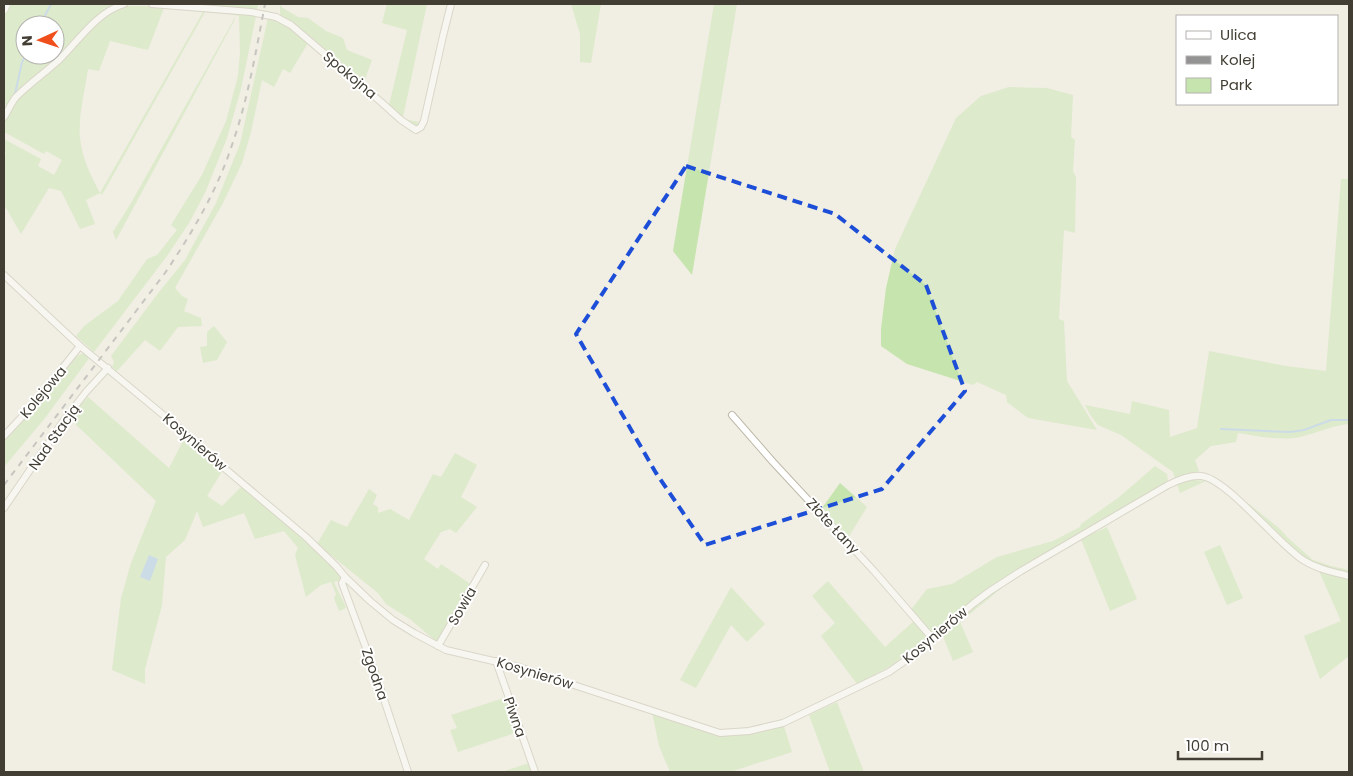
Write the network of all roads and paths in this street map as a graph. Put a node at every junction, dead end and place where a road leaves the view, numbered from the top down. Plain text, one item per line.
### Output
1 (6, 4) edge
2 (124, 4) edge
3 (152, 4) edge
4 (451, 4) edge
5 (4, 9) edge
6 (4, 117) edge
7 (4, 277) edge
8 (80, 346) junction
9 (108, 368) junction
10 (732, 415) dead end
11 (4, 436) edge
12 (4, 508) edge
13 (485, 565) dead end
14 (1349, 576) edge
15 (345, 577) junction
16 (933, 639) junction
17 (438, 646) junction
18 (496, 661) junction
19 (408, 772) edge
20 (535, 772) edge

1 - 5 street
2 - 6 street
3 - 4 street, Spokojna
7 - 8 street, Kosynierów
8 - 9 street, Kosynierów
8 - 11 street, Kolejowa
9 - 12 street, Nad Stacją
9 - 15 street, Kosynierów
10 - 16 street, Złote Łany
13 - 17 street, Sowia
14 - 16 street, Kosynierów
15 - 17 street, Kosynierów
15 - 19 street, Zgodna
16 - 18 street, Kosynierów
17 - 18 street, Kosynierów
18 - 20 street, Piwna

